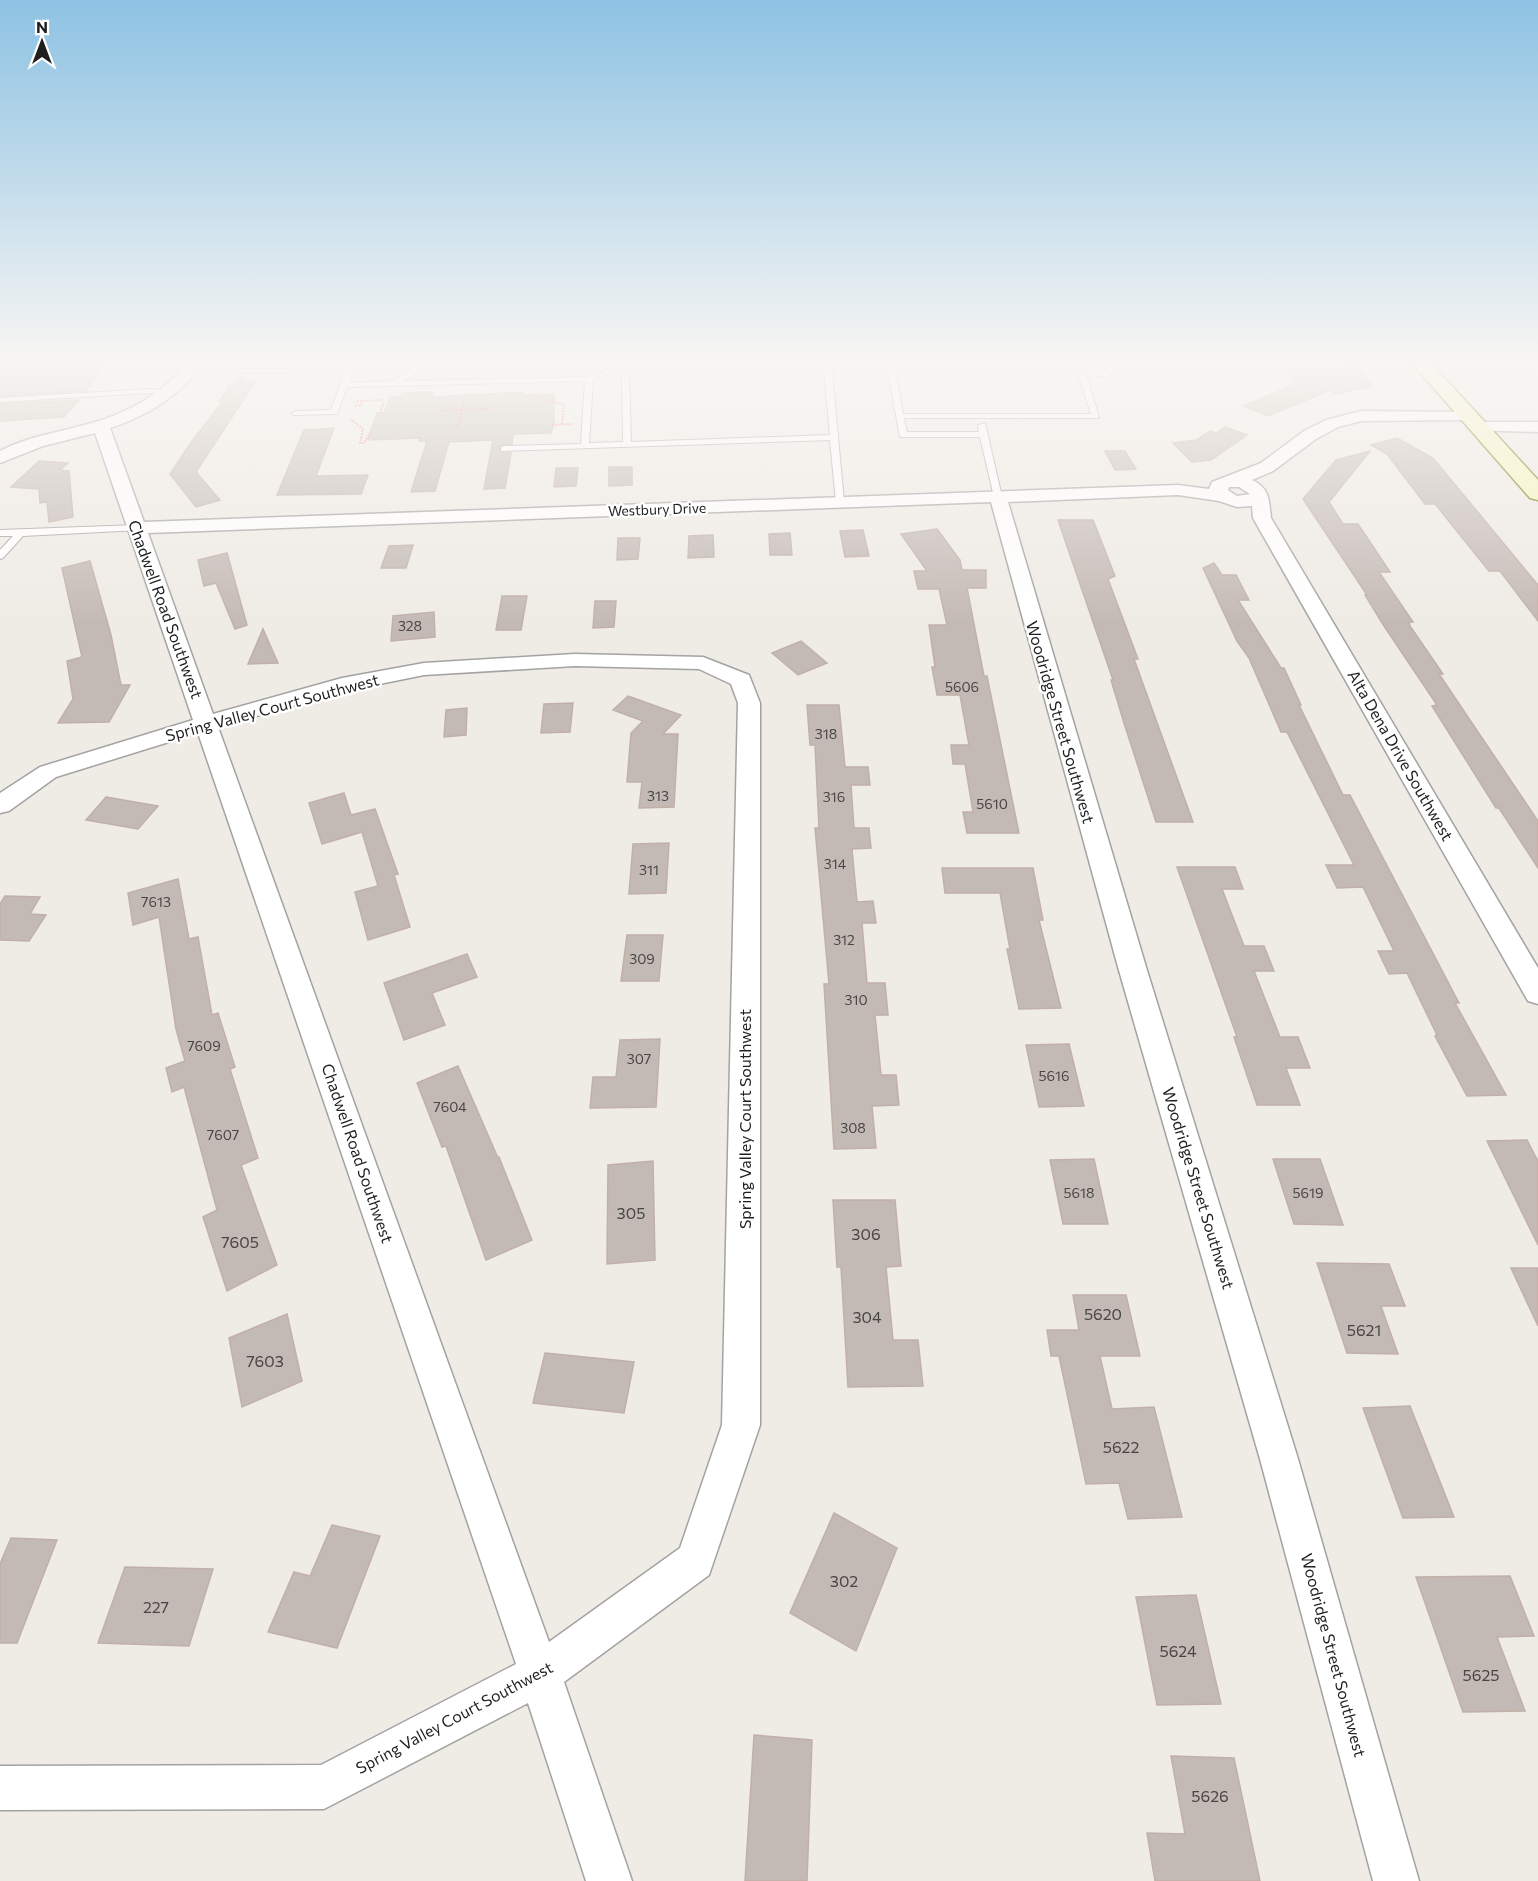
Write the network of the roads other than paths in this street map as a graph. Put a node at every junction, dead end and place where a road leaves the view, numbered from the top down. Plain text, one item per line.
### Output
1 (109, 449) edge
2 (504, 449) dead end
3 (510, 449) edge
4 (835, 449) edge
5 (987, 449) edge
6 (1292, 449) edge
7 (1497, 449) edge
8 (1267, 468) junction
9 (1227, 490) junction
10 (1538, 493) edge
11 (998, 496) junction
12 (1259, 501) junction
13 (840, 502) junction
14 (137, 528) junction
15 (0, 532) edge
16 (20, 533) junction
17 (0, 556) edge
18 (207, 723) junction
19 (0, 805) edge
20 (1538, 993) edge
21 (540, 1674) junction
22 (0, 1788) edge
23 (609, 1881) edge
24 (1396, 1881) edge

1 - 14 street, Chadwell Road Southwest
2 - 3 lane
4 - 13 lane
5 - 11 lane
6 - 8 street, Westbury Drive
7 - 10 main road
8 - 9 street, Westbury Drive
8 - 12 street, Westbury Drive
9 - 11 street, Westbury Drive
9 - 12 street, Alta Dena Drive Southwest
9 - 12 street
11 - 13 street, Westbury Drive
11 - 24 street, Woodridge Street Southwest
12 - 20 street, Alta Dena Drive Southwest
13 - 14 street, Westbury Drive
14 - 16 lane
14 - 18 street, Chadwell Road Southwest
15 - 16 lane
16 - 17 lane
18 - 19 street, Spring Valley Court Southwest
18 - 21 street, Chadwell Road Southwest
18 - 21 street, Spring Valley Court Southwest
21 - 22 street, Spring Valley Court Southwest
21 - 23 street, Chadwell Road Southwest

